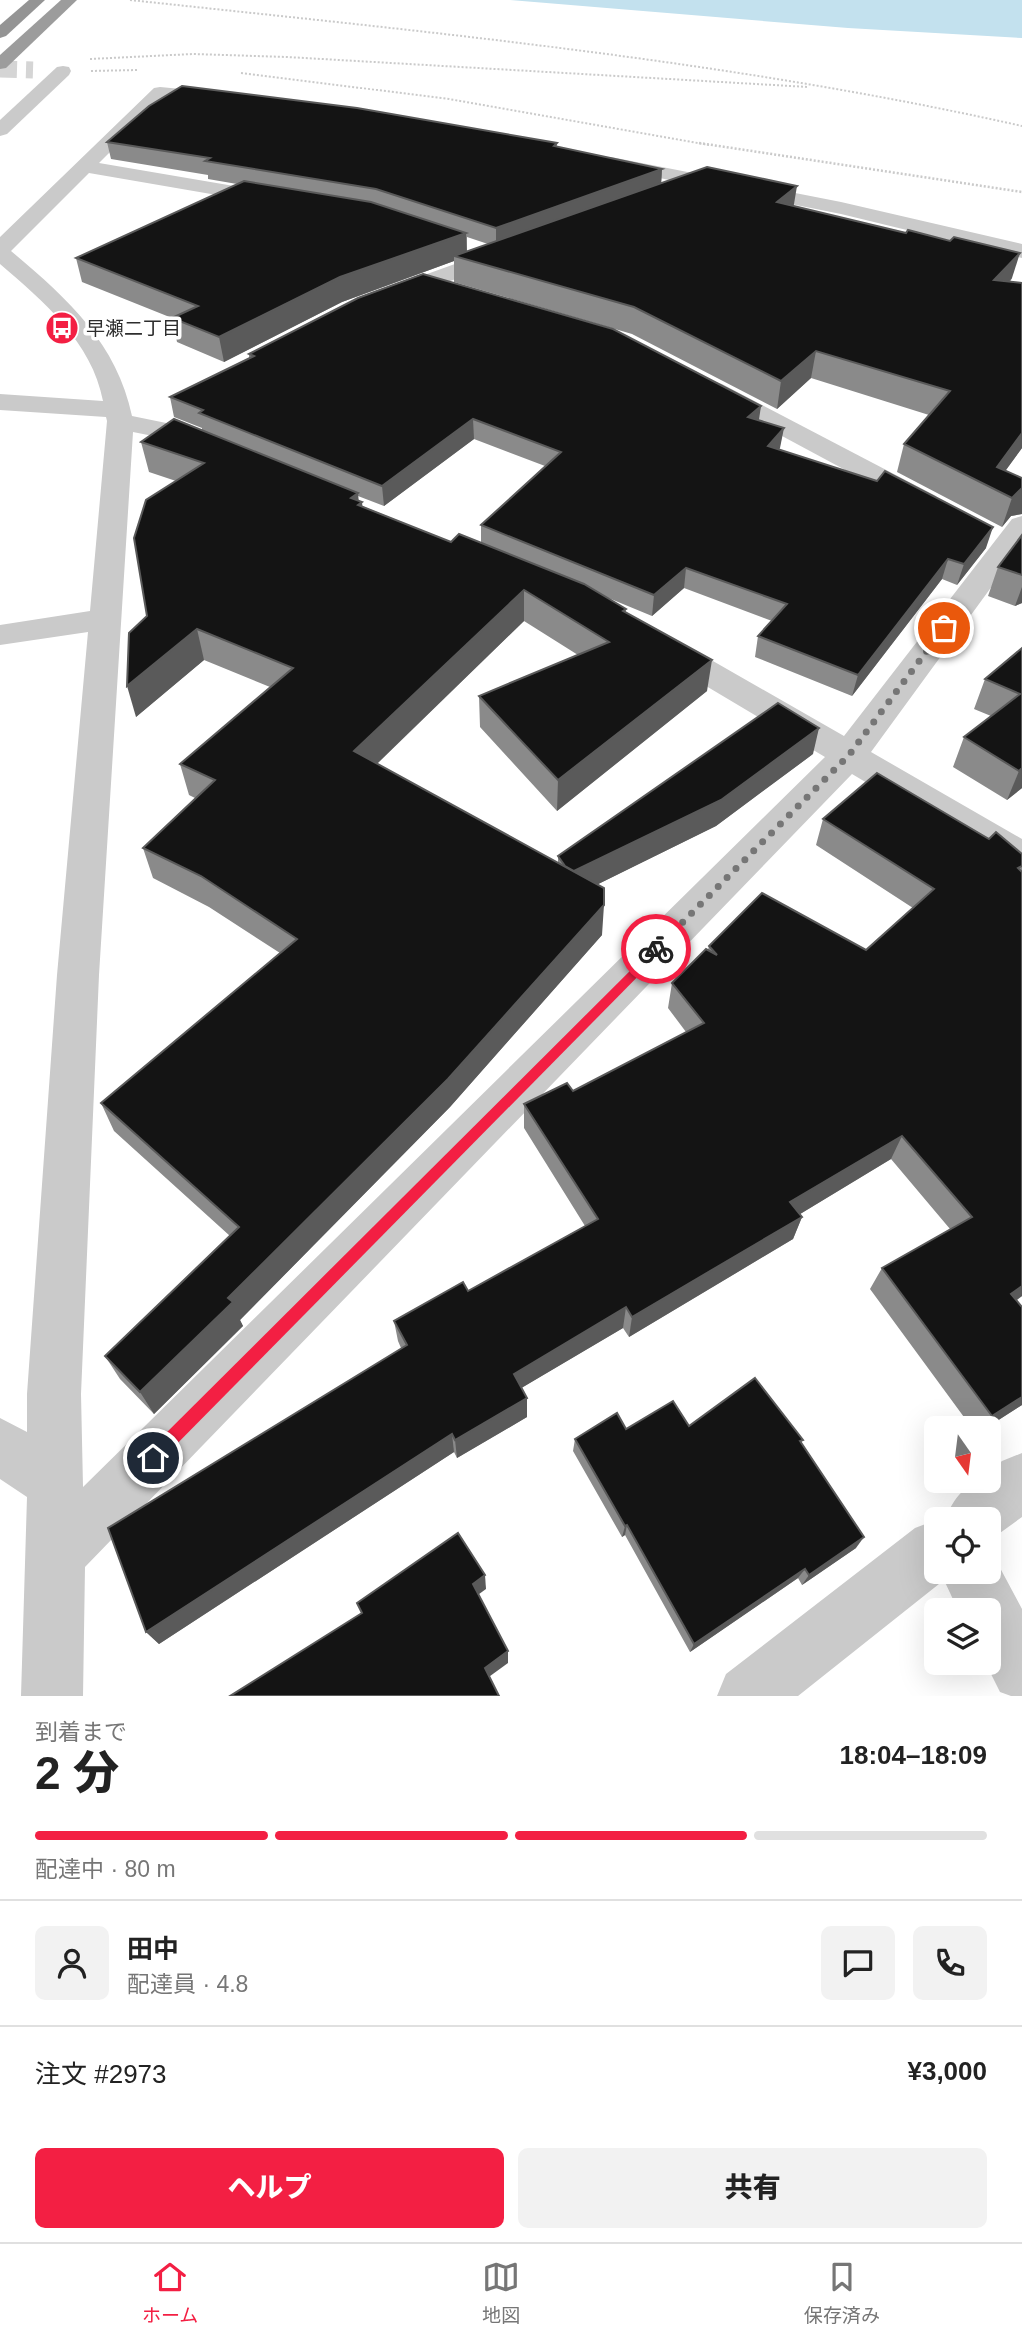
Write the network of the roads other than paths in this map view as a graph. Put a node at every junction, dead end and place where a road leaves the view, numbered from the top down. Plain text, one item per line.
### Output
1 (38, 0) edge
2 (70, 0) edge
3 (0, 33) edge
4 (0, 64) edge
5 (43, 70) dead end
6 (240, 100) edge
7 (0, 130) edge
8 (595, 160) edge
9 (83, 166) junction
10 (705, 180) junction
11 (666, 194) edge
12 (297, 203) edge
13 (470, 247) edge
14 (522, 247) edge
15 (0, 251) edge
16 (1022, 251) edge
17 (496, 256) junction
18 (423, 283) junction
19 (463, 295) edge
20 (363, 305) edge
21 (694, 379) edge
22 (0, 402) edge
23 (163, 406) dead end
24 (119, 415) junction
25 (241, 462) edge
26 (947, 512) edge
27 (1004, 533) edge
28 (106, 620) junction
29 (641, 633) edge
30 (0, 635) edge
31 (849, 755) junction
32 (1022, 857) edge
33 (0, 1446) edge
34 (1022, 1481) edge
35 (55, 1483) junction
36 (989, 1507) edge
37 (56, 1555) junction
38 (924, 1558) edge
39 (976, 1584) edge
40 (1022, 1671) edge
41 (52, 1696) edge
42 (748, 1696) edge

1 - 3 highway
2 - 4 highway
5 - 7 street
6 - 9 street
8 - 10 street
9 - 12 street
9 - 15 street
10 - 11 street
10 - 16 street
13 - 17 street
14 - 17 street
15 - 24 street
17 - 18 street
18 - 19 street
18 - 20 street
21 - 26 street
22 - 24 street
23 - 24 street
24 - 25 street
24 - 28 street
27 - 31 street
28 - 30 street
28 - 35 street
29 - 31 street
31 - 32 street
31 - 37 street
33 - 35 street
34 - 36 street
35 - 37 street
37 - 41 street
38 - 42 street
39 - 40 street

